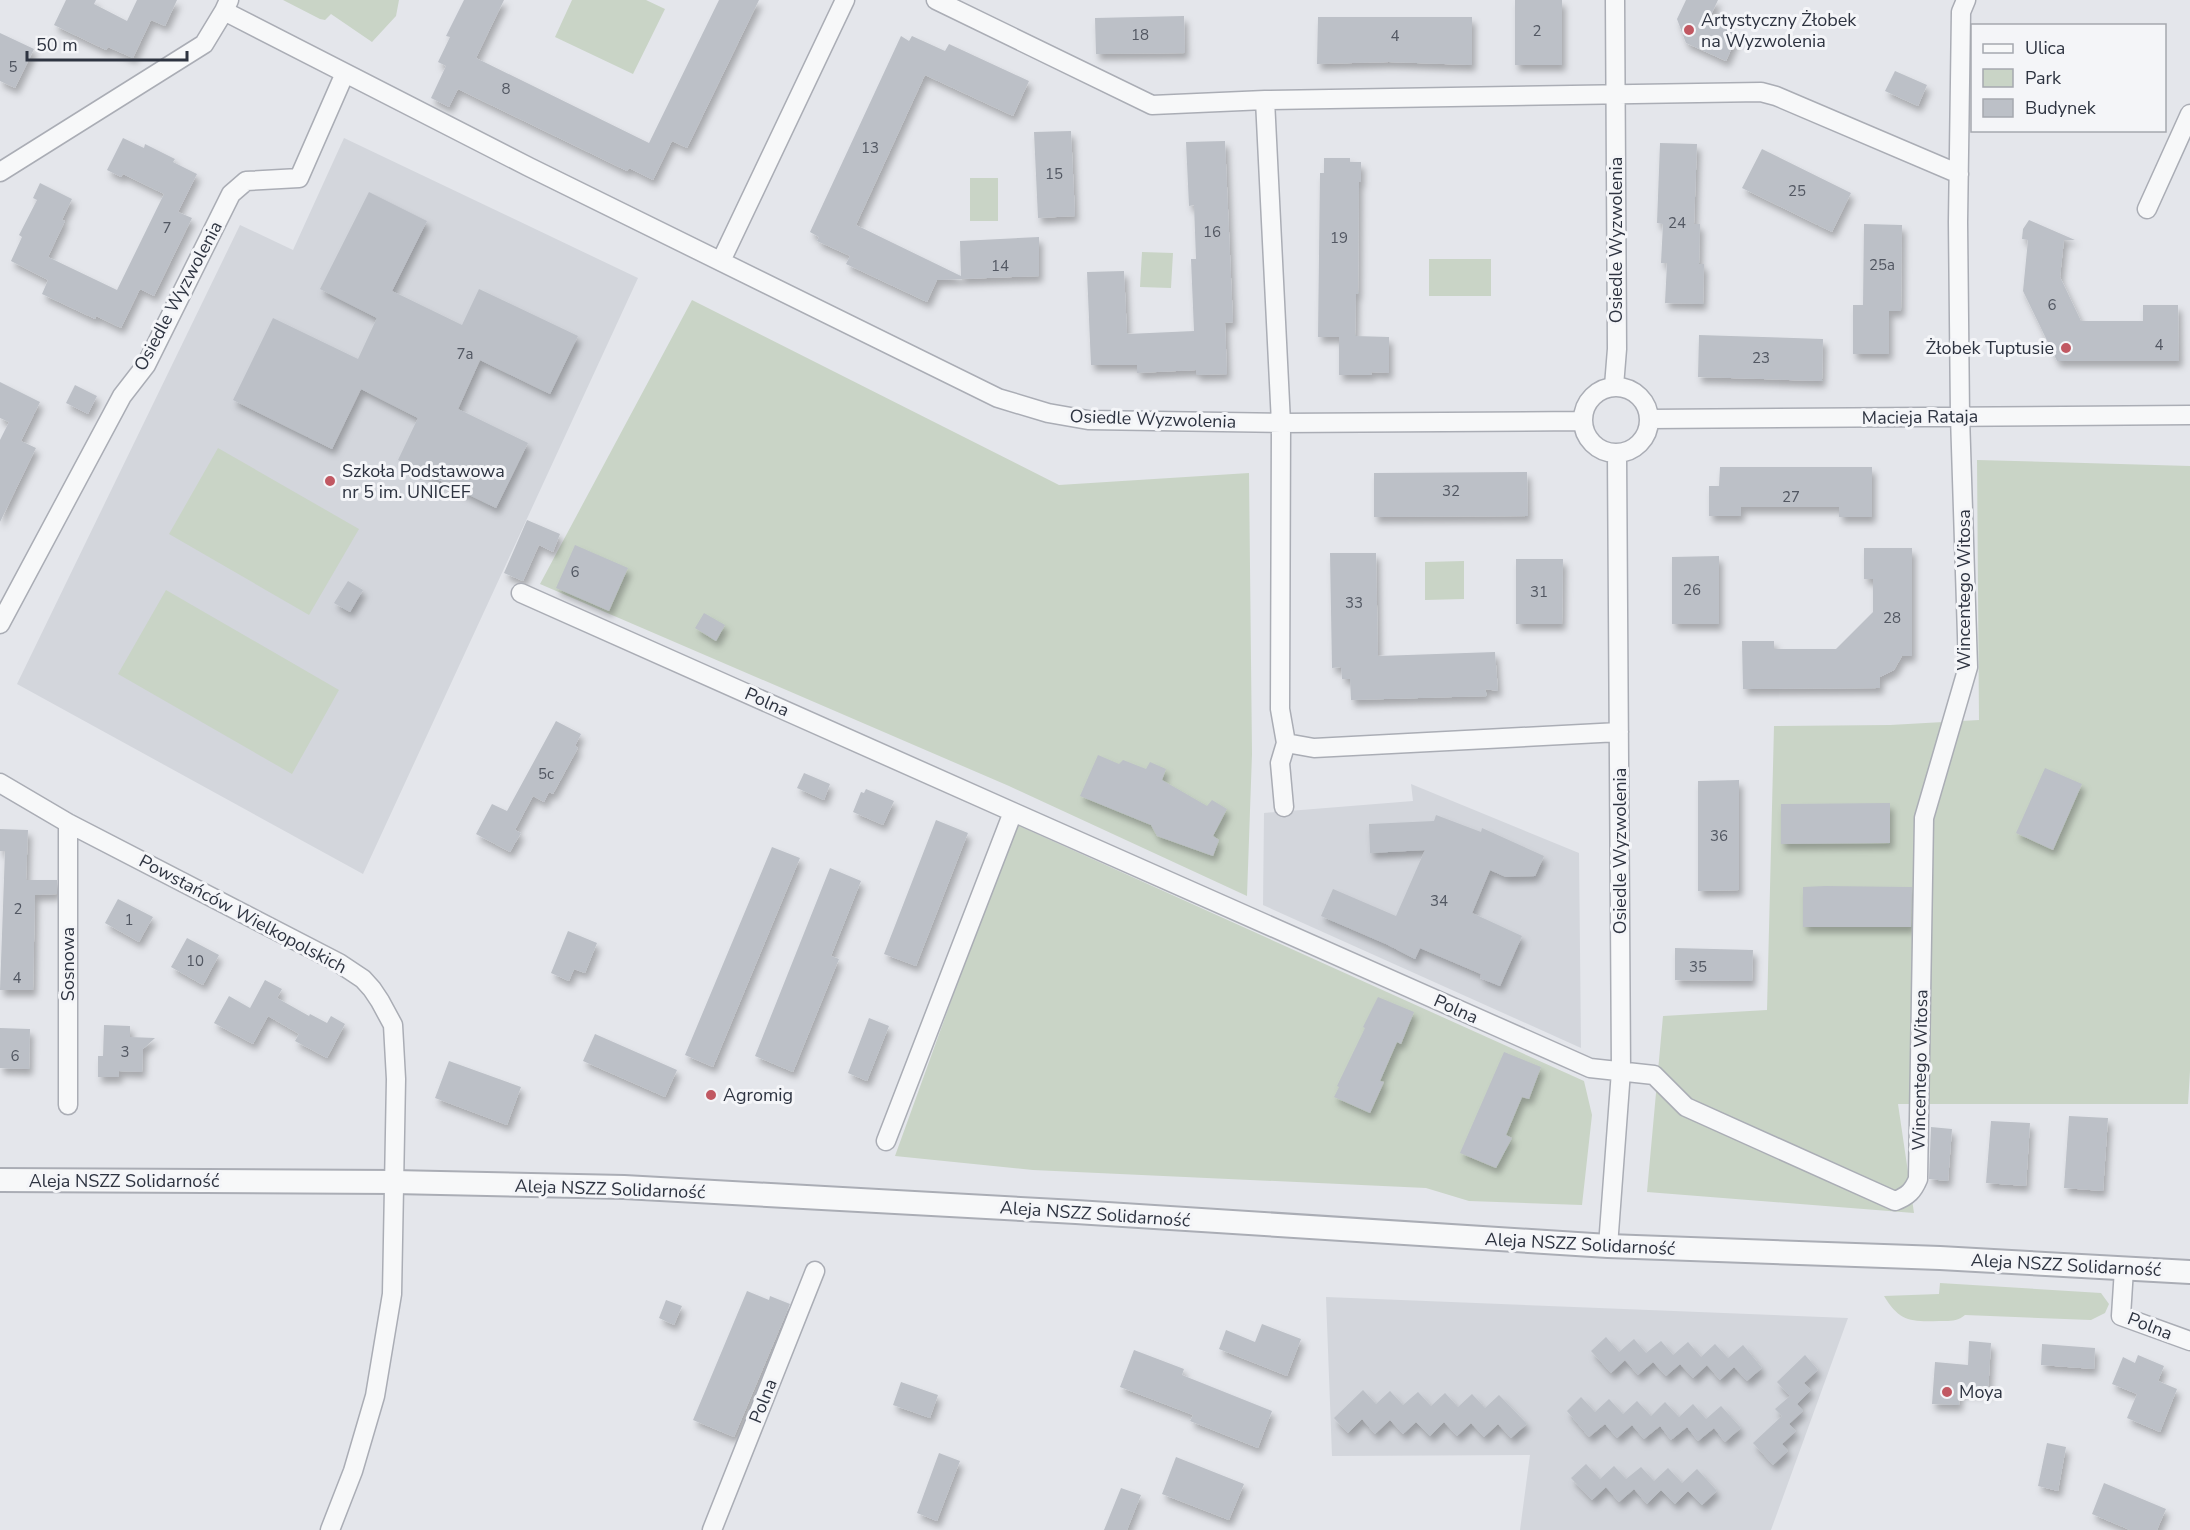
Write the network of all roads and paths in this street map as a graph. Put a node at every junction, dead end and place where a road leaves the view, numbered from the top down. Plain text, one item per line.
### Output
1 (845, 0) edge
2 (936, 0) edge
3 (1615, 0) edge
4 (1966, 0) edge
5 (227, 6) edge
6 (345, 73) junction
7 (1615, 94) junction
8 (1265, 100) junction
9 (2190, 114) edge
10 (0, 171) edge
11 (1959, 174) junction
12 (2147, 208) dead end
13 (721, 261) junction
14 (1614, 386) junction
15 (2190, 415) edge
16 (1960, 416) junction
17 (1650, 419) junction
18 (1583, 422) junction
19 (1281, 423) junction
20 (1617, 454) junction
21 (520, 593) dead end
22 (0, 624) edge
23 (1619, 732) junction
24 (1286, 743) junction
25 (0, 783) edge
26 (1284, 807) dead end
27 (1013, 812) junction
28 (68, 823) junction
29 (1621, 1071) junction
30 (68, 1105) dead end
31 (886, 1141) dead end
32 (0, 1180) edge
33 (394, 1182) junction
34 (1895, 1201) joint
35 (1608, 1246) junction
36 (2124, 1269) junction
37 (815, 1271) dead end
38 (2190, 1272) edge
39 (2190, 1341) edge
40 (330, 1530) edge
41 (712, 1530) edge

1 - 13 street
2 - 8 street
3 - 7 street, Osiedle Wyzwolenia
4 - 11 street, Wincentego Witosa
5 - 6 street, Osiedle Wyzwolenia
5 - 10 street, Osiedle Wyzwolenia
6 - 13 street, Osiedle Wyzwolenia
6 - 22 street, Osiedle Wyzwolenia
7 - 8 street
7 - 11 street
7 - 14 street, Osiedle Wyzwolenia
8 - 19 street
9 - 12 street
11 - 16 street, Wincentego Witosa
13 - 19 street, Osiedle Wyzwolenia
14 - 17 street
14 - 18 street
15 - 16 street, Macieja Rataja
16 - 17 street, Macieja Rataja
16 - 34 street, Wincentego Witosa
17 - 20 street
18 - 19 street, Osiedle Wyzwolenia
18 - 20 street
19 - 24 street
20 - 23 street, Osiedle Wyzwolenia
21 - 27 street, Polna
23 - 24 street
23 - 29 street, Osiedle Wyzwolenia
24 - 26 street
25 - 28 street, Powstańców Wielkopolskich
27 - 29 street, Polna
27 - 31 street
28 - 30 street, Sosnowa
28 - 33 street, Powstańców Wielkopolskich
29 - 34 street, Polna
29 - 35 street, Osiedle Wyzwolenia
32 - 33 street, Aleja NSZZ Solidarność
33 - 35 street, Aleja NSZZ Solidarność
33 - 40 street, Powstańców Wielkopolskich
35 - 36 street, Aleja NSZZ Solidarność
36 - 38 street, Aleja NSZZ Solidarność
36 - 39 street, Polna
37 - 41 street, Polna

